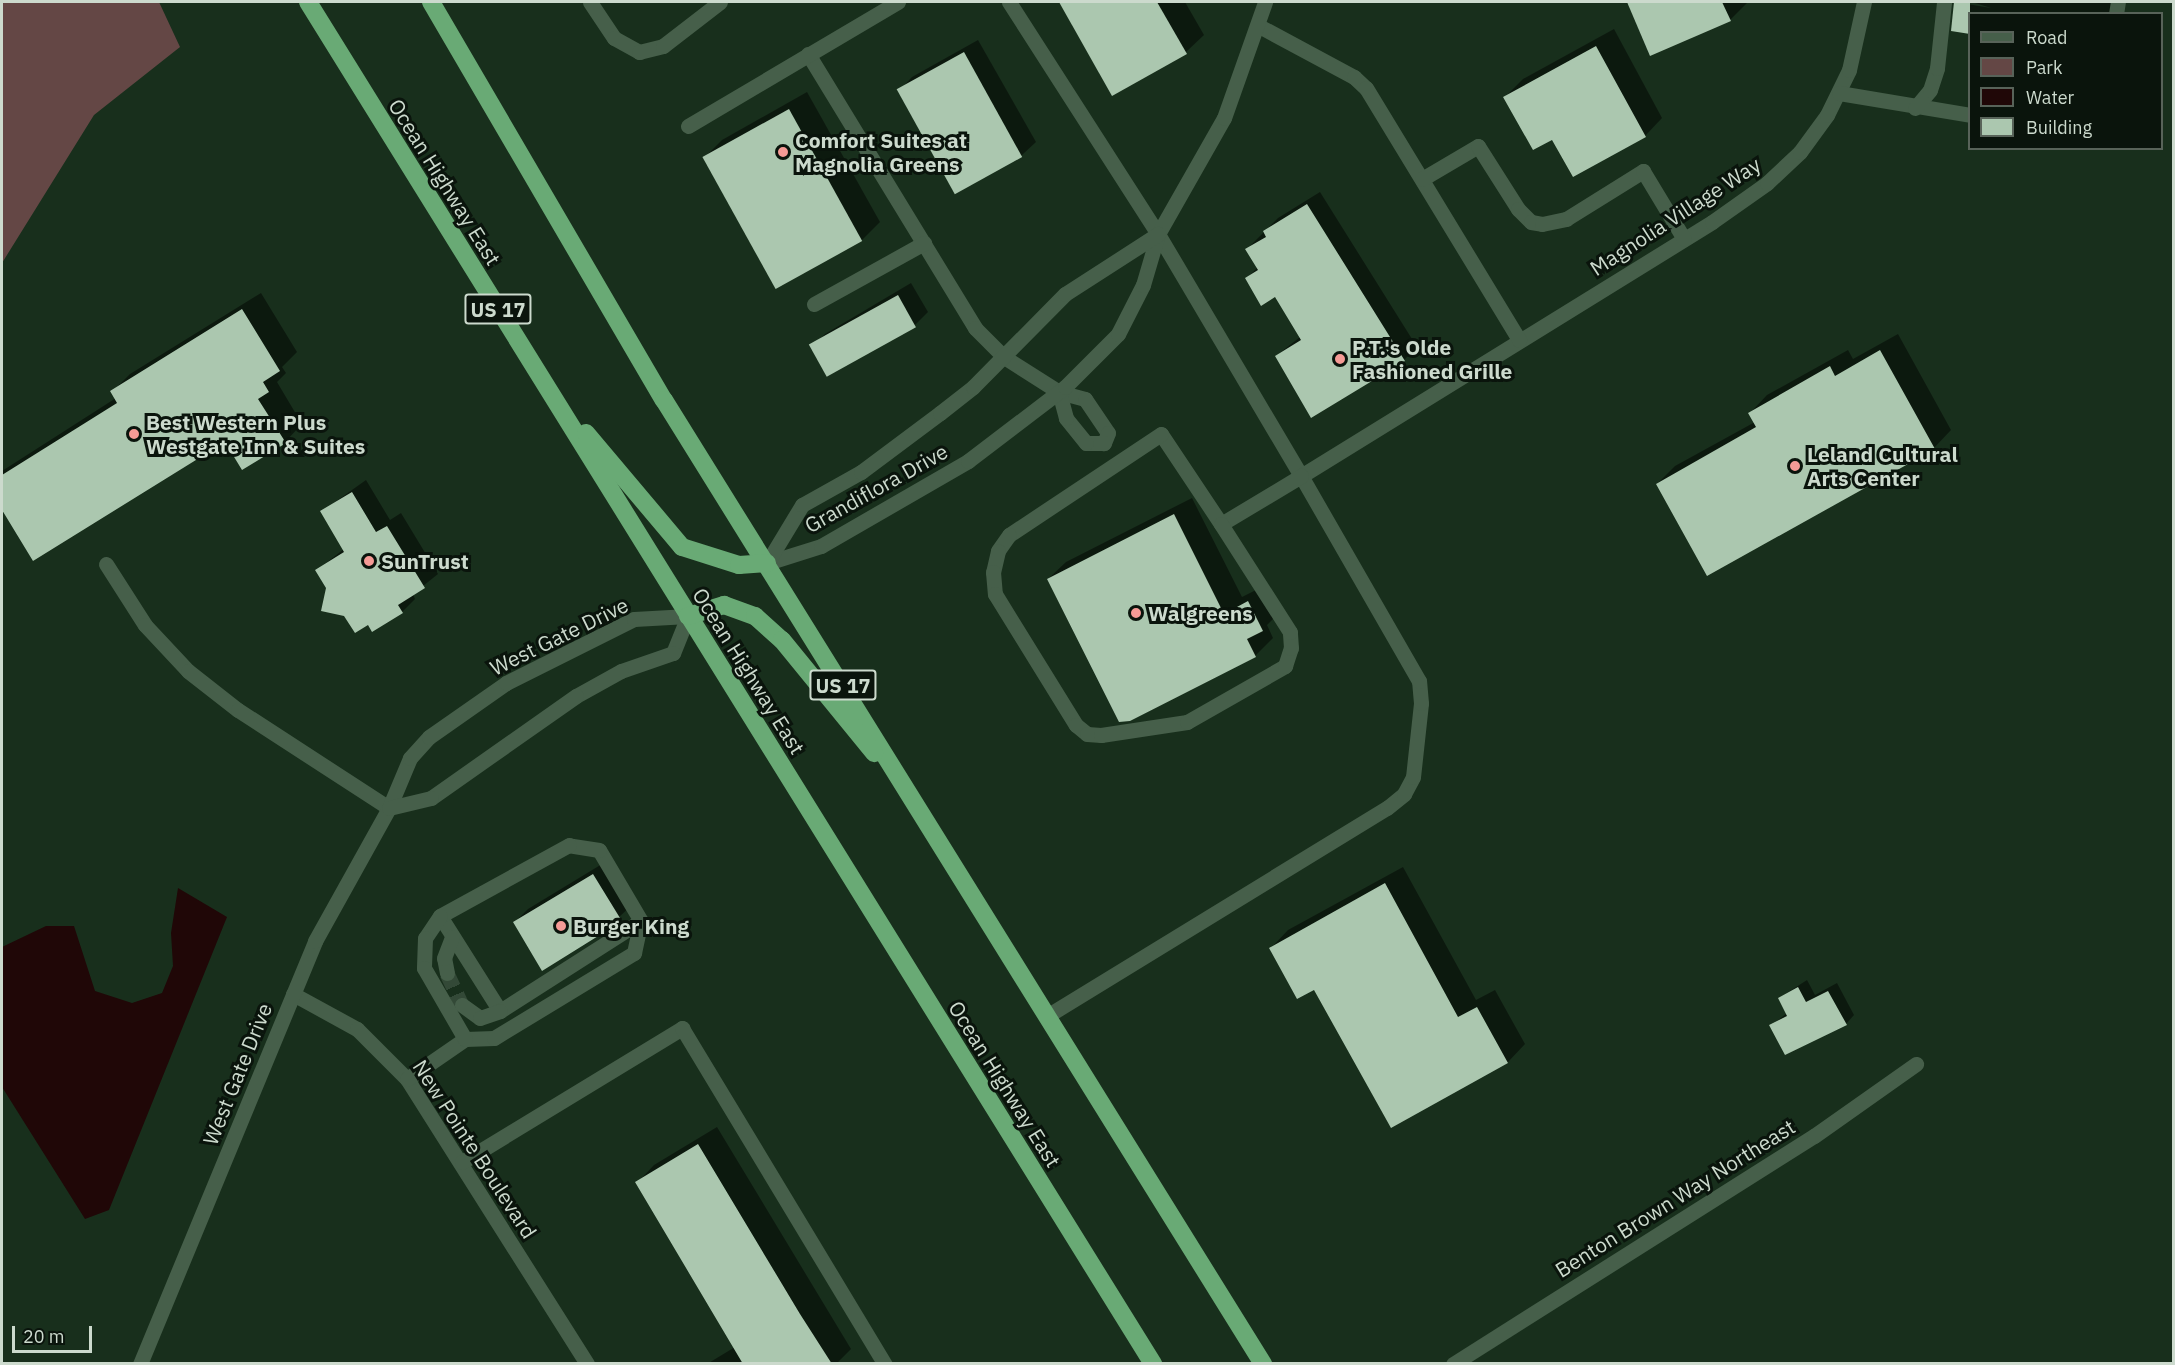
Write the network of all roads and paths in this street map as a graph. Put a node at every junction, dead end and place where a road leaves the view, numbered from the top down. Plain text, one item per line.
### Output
1 (308, 2) edge
2 (431, 2) edge
3 (590, 2) edge
4 (720, 2) edge
5 (898, 2) edge
6 (1009, 2) edge
7 (1265, 2) edge
8 (1863, 2) edge
9 (1944, 2) edge
10 (1259, 26) junction
11 (808, 54) junction
12 (1839, 93) junction
13 (1915, 108) junction
14 (1968, 115) edge
15 (688, 126) dead end
16 (1422, 179) junction
17 (1158, 234) junction
18 (1684, 239) junction
19 (924, 243) junction
20 (814, 304) dead end
21 (1519, 340) junction
22 (1004, 357) junction
23 (546, 386) junction
24 (1059, 392) junction
25 (1104, 443) junction
26 (1117, 462) junction
27 (1301, 476) junction
28 (1221, 524) junction
29 (767, 563) junction
30 (106, 564) dead end
31 (688, 616) junction
32 (389, 808) junction
33 (919, 808) junction
34 (440, 916) junction
35 (641, 921) junction
36 (452, 937) junction
37 (447, 974) tunnel mouth
38 (292, 994) junction
39 (462, 1005) tunnel mouth
40 (500, 1011) junction
41 (1047, 1016) junction
42 (465, 1040) junction
43 (1916, 1064) dead end
44 (406, 1079) junction
45 (462, 1162) junction
46 (140, 1364) edge
47 (587, 1364) edge
48 (885, 1364) edge
49 (1153, 1364) edge
50 (1263, 1364) edge
51 (1453, 1364) edge

1 - 23 highway, Ocean Highway East / US 17
2 - 29 highway, US 17
3 - 4 street
5 - 11 street
6 - 17 street
7 - 10 street, Grandiflora Drive
8 - 12 street, Magnolia Village Way
9 - 13 street
10 - 16 street
10 - 17 street, Grandiflora Drive
11 - 15 street
11 - 19 street
12 - 13 street
12 - 18 street, Magnolia Village Way
13 - 14 street
16 - 18 street
16 - 21 street
17 - 22 street, Grandiflora Drive
17 - 24 street, Grandiflora Drive
17 - 27 street
18 - 21 street, Magnolia Village Way
19 - 20 street
19 - 22 street
21 - 27 street, Magnolia Village Way
22 - 24 street
22 - 29 street, Grandiflora Drive
23 - 29 highway
23 - 31 highway, Ocean Highway East / US 17
24 - 25 street
24 - 25 street
24 - 29 street, Grandiflora Drive
25 - 26 street
26 - 28 street
26 - 28 street
27 - 28 street, Magnolia Village Way
27 - 41 street
29 - 33 highway, US 17
30 - 32 street
31 - 32 street
31 - 32 street, West Gate Drive
31 - 33 highway
31 - 49 highway, Ocean Highway East / US 17
32 - 38 street, West Gate Drive
33 - 41 highway, US 17
34 - 35 street
34 - 36 street
34 - 42 street
35 - 40 street
35 - 42 street
36 - 37 street
36 - 40 street
38 - 44 street, New Pointe Boulevard
38 - 46 street, West Gate Drive
39 - 40 street
41 - 50 highway, US 17
42 - 44 street
43 - 51 street, Benton Brown Way Northeast
44 - 45 street, New Pointe Boulevard
45 - 47 street, New Pointe Boulevard
45 - 48 street

